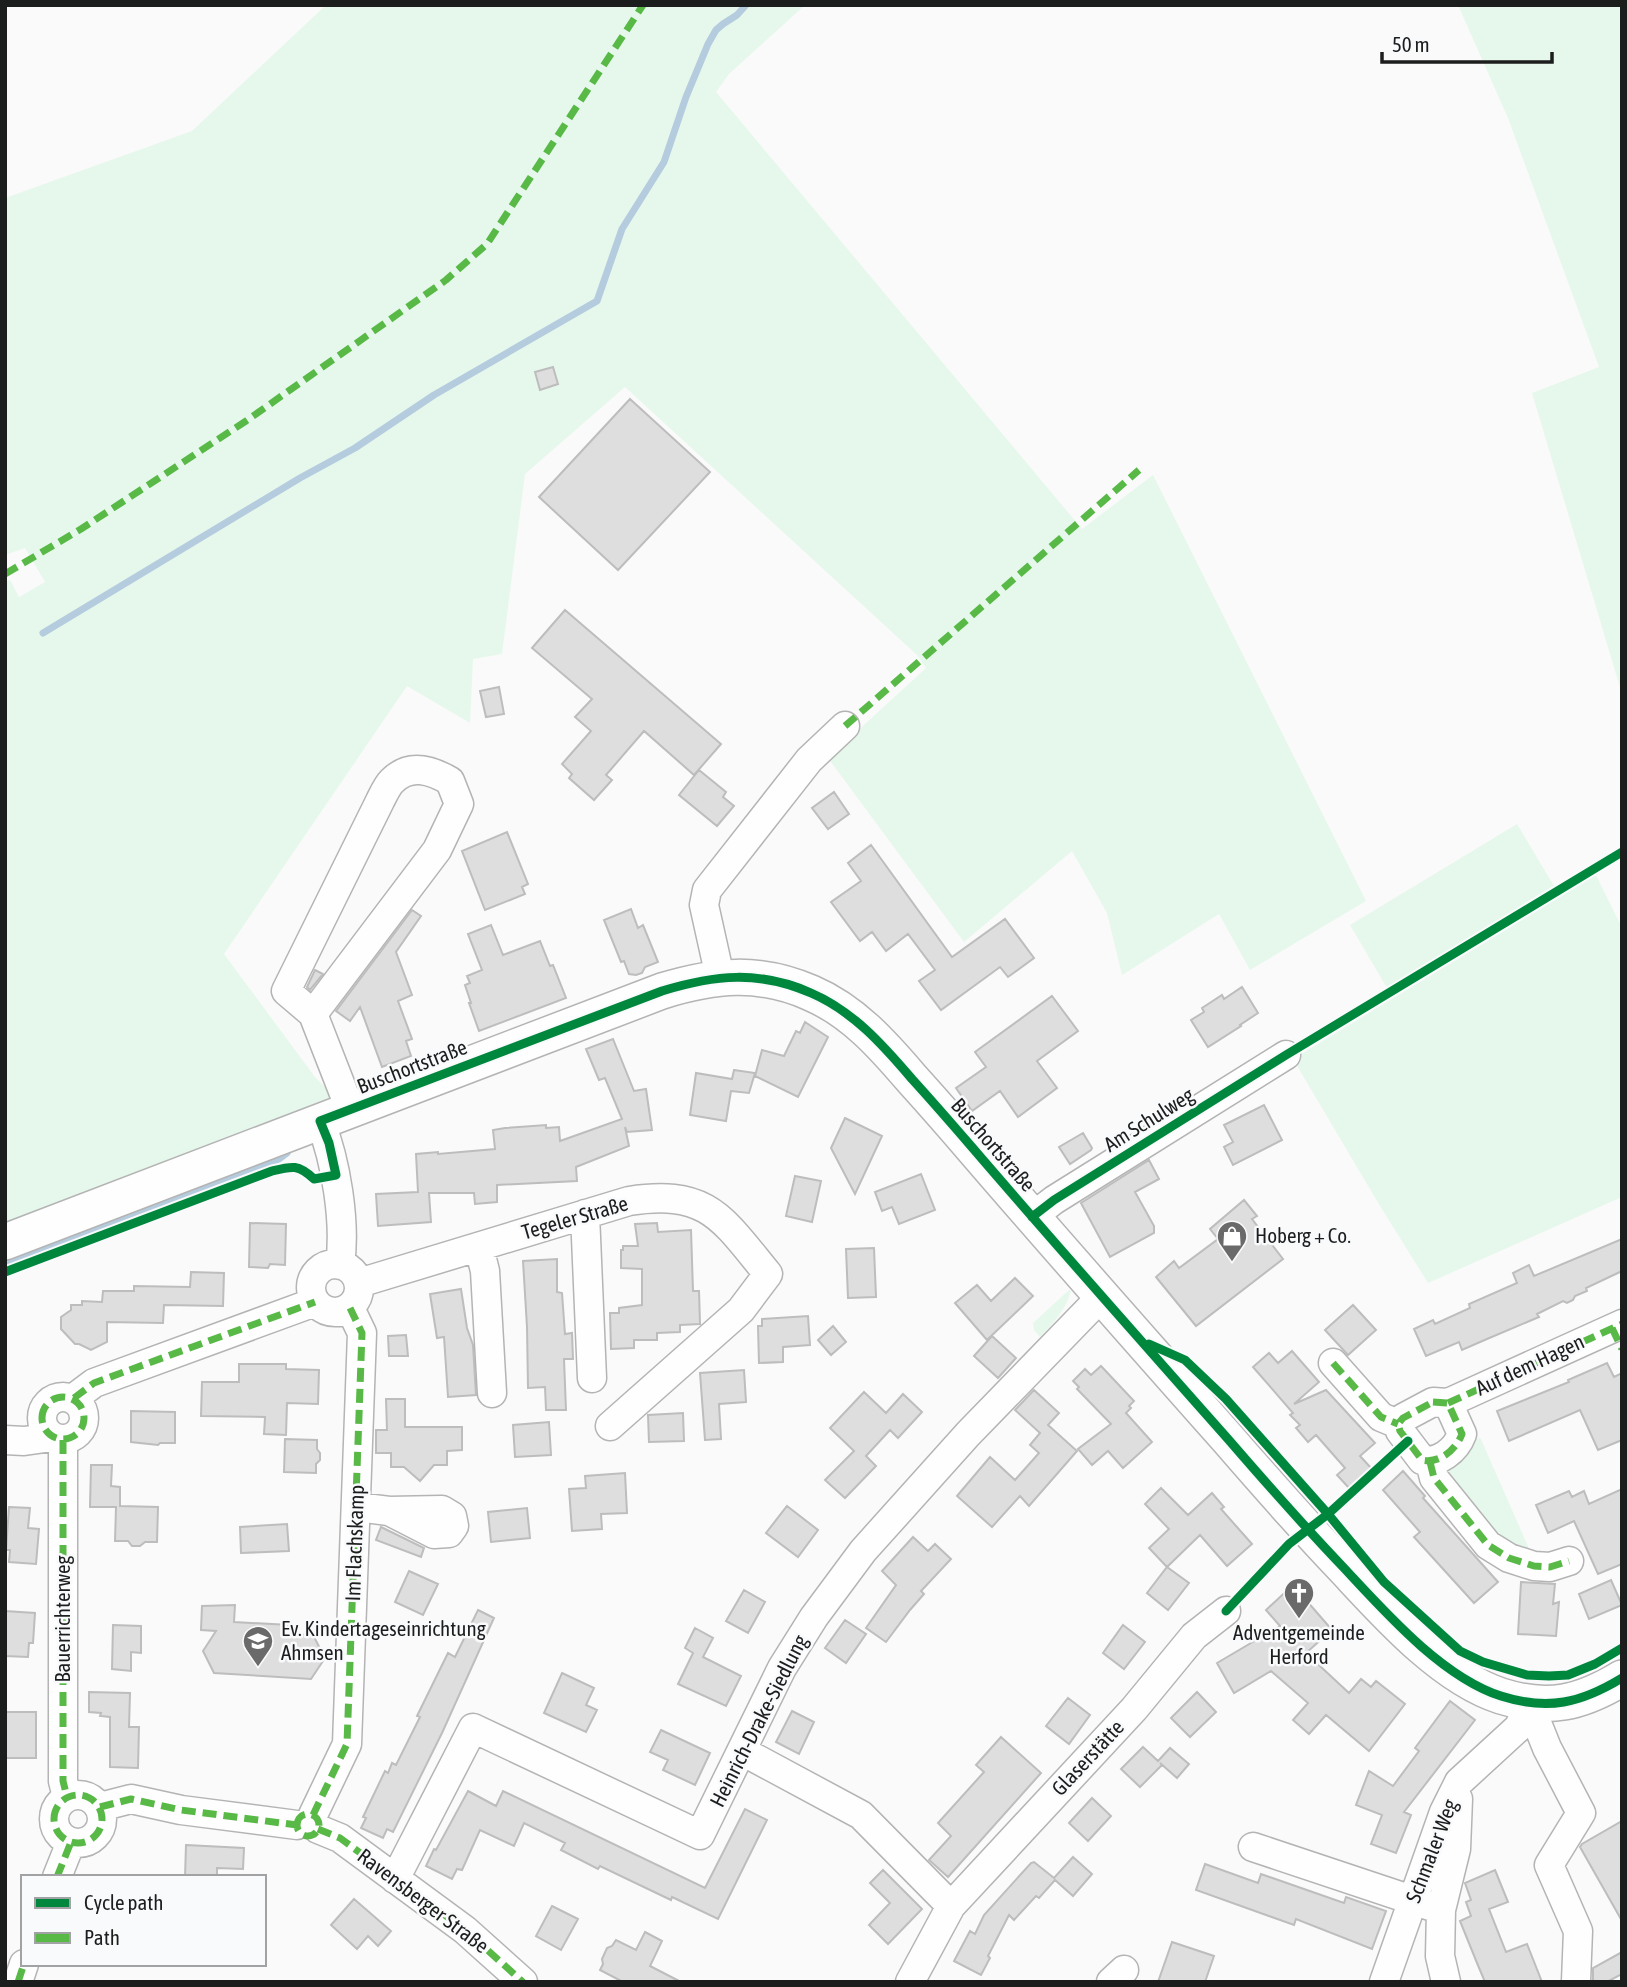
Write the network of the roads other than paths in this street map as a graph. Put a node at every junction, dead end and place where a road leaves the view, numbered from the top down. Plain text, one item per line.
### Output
1 (845, 726) dead end
2 (720, 977) junction
3 (313, 1014) junction
4 (1286, 1055) dead end
5 (335, 1115) junction
6 (585, 1214) junction
7 (1032, 1217) junction
8 (5, 1242) edge
9 (478, 1247) junction
10 (350, 1285) junction
11 (1102, 1296) junction
12 (315, 1302) junction
13 (1619, 1334) edge
14 (1333, 1363) dead end
15 (592, 1378) dead end
16 (492, 1393) dead end
17 (1448, 1403) junction
18 (1398, 1424) junction
19 (610, 1426) dead end
20 (57, 1438) junction
21 (5, 1440) edge
22 (1430, 1462) junction
23 (357, 1507) junction
24 (389, 1511) dead end
25 (1569, 1561) dead end
26 (1226, 1611) dead end
27 (1622, 1678) edge
28 (1530, 1703) junction
29 (742, 1751) junction
30 (1459, 1782) junction
31 (67, 1797) junction
32 (100, 1807) junction
33 (309, 1823) junction
34 (71, 1842) junction
35 (1253, 1847) dead end
36 (58, 1875) edge
37 (395, 1879) junction
38 (1412, 1901) junction
39 (951, 1906) junction
40 (1441, 1910) junction
41 (1576, 1981) edge
42 (523, 1982) edge
43 (910, 1982) edge
44 (1384, 1982) edge
45 (1446, 1982) edge

1 - 2 street
2 - 5 main road, Buschortstraße
2 - 7 main road, Buschortstraße
3 - 3 street
3 - 5 street, Im Flachskamp
4 - 7 street, Am Schulweg
5 - 8 main road, Buschortstraße
5 - 10 street, Im Flachskamp
6 - 9 street, Tegeler Straße
6 - 15 street
6 - 19 street, Tegeler Straße
7 - 11 main road, Buschortstraße
9 - 10 street, Tegeler Straße
9 - 16 street
10 - 12 street
10 - 12 street
10 - 23 street, Im Flachskamp
11 - 28 main road, Buschortstraße
11 - 29 street, Heinrich-Drake-Siedlung
12 - 20 street
13 - 17 street, Auf dem Hagen
14 - 18 street
17 - 18 street, Auf dem Hagen
17 - 22 street
18 - 22 street
20 - 21 street
20 - 31 street, Bauerrichterweg
22 - 25 street
23 - 24 street
23 - 33 street, Im Flachskamp
26 - 39 street, Glaserstätte
27 - 28 main road, Buschortstraße
28 - 30 street, Schmaler Weg
28 - 41 street
29 - 37 street, Heinrich-Drake-Siedlung
29 - 39 street
30 - 38 street, Schmaler Weg
30 - 40 street
31 - 32 street
31 - 34 street
32 - 33 street, Ravensberger Straße
32 - 34 street
33 - 37 street, Ravensberger Straße
34 - 36 street
35 - 38 street
37 - 42 street, Ravensberger Straße
38 - 40 street
38 - 44 street, Schmaler Weg
39 - 43 street, Glaserstätte
40 - 45 street

